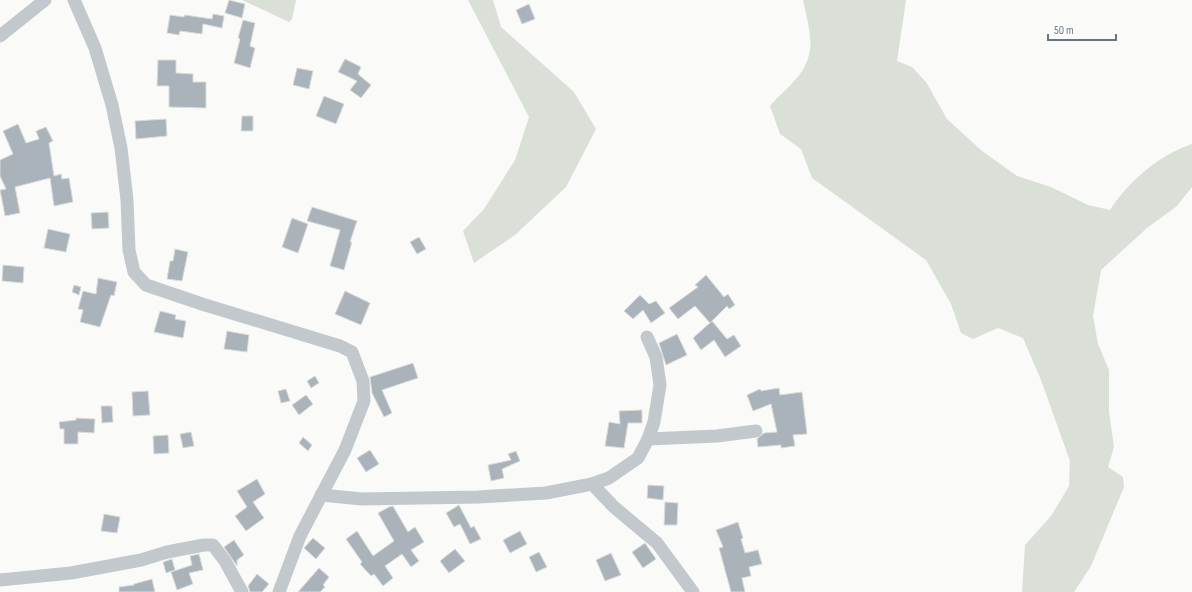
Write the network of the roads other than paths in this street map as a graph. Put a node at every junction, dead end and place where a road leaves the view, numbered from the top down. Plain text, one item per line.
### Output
1 (45, 0) edge
2 (74, 0) edge
3 (0, 36) edge
4 (647, 337) dead end
5 (756, 431) dead end
6 (648, 439) junction
7 (592, 484) junction
8 (321, 495) junction
9 (0, 580) edge
10 (242, 592) edge
11 (280, 592) edge
12 (693, 592) edge

1 - 3 street
2 - 8 street
4 - 6 street
5 - 6 street
6 - 7 street
7 - 8 street
7 - 12 street
8 - 11 street
9 - 10 street

